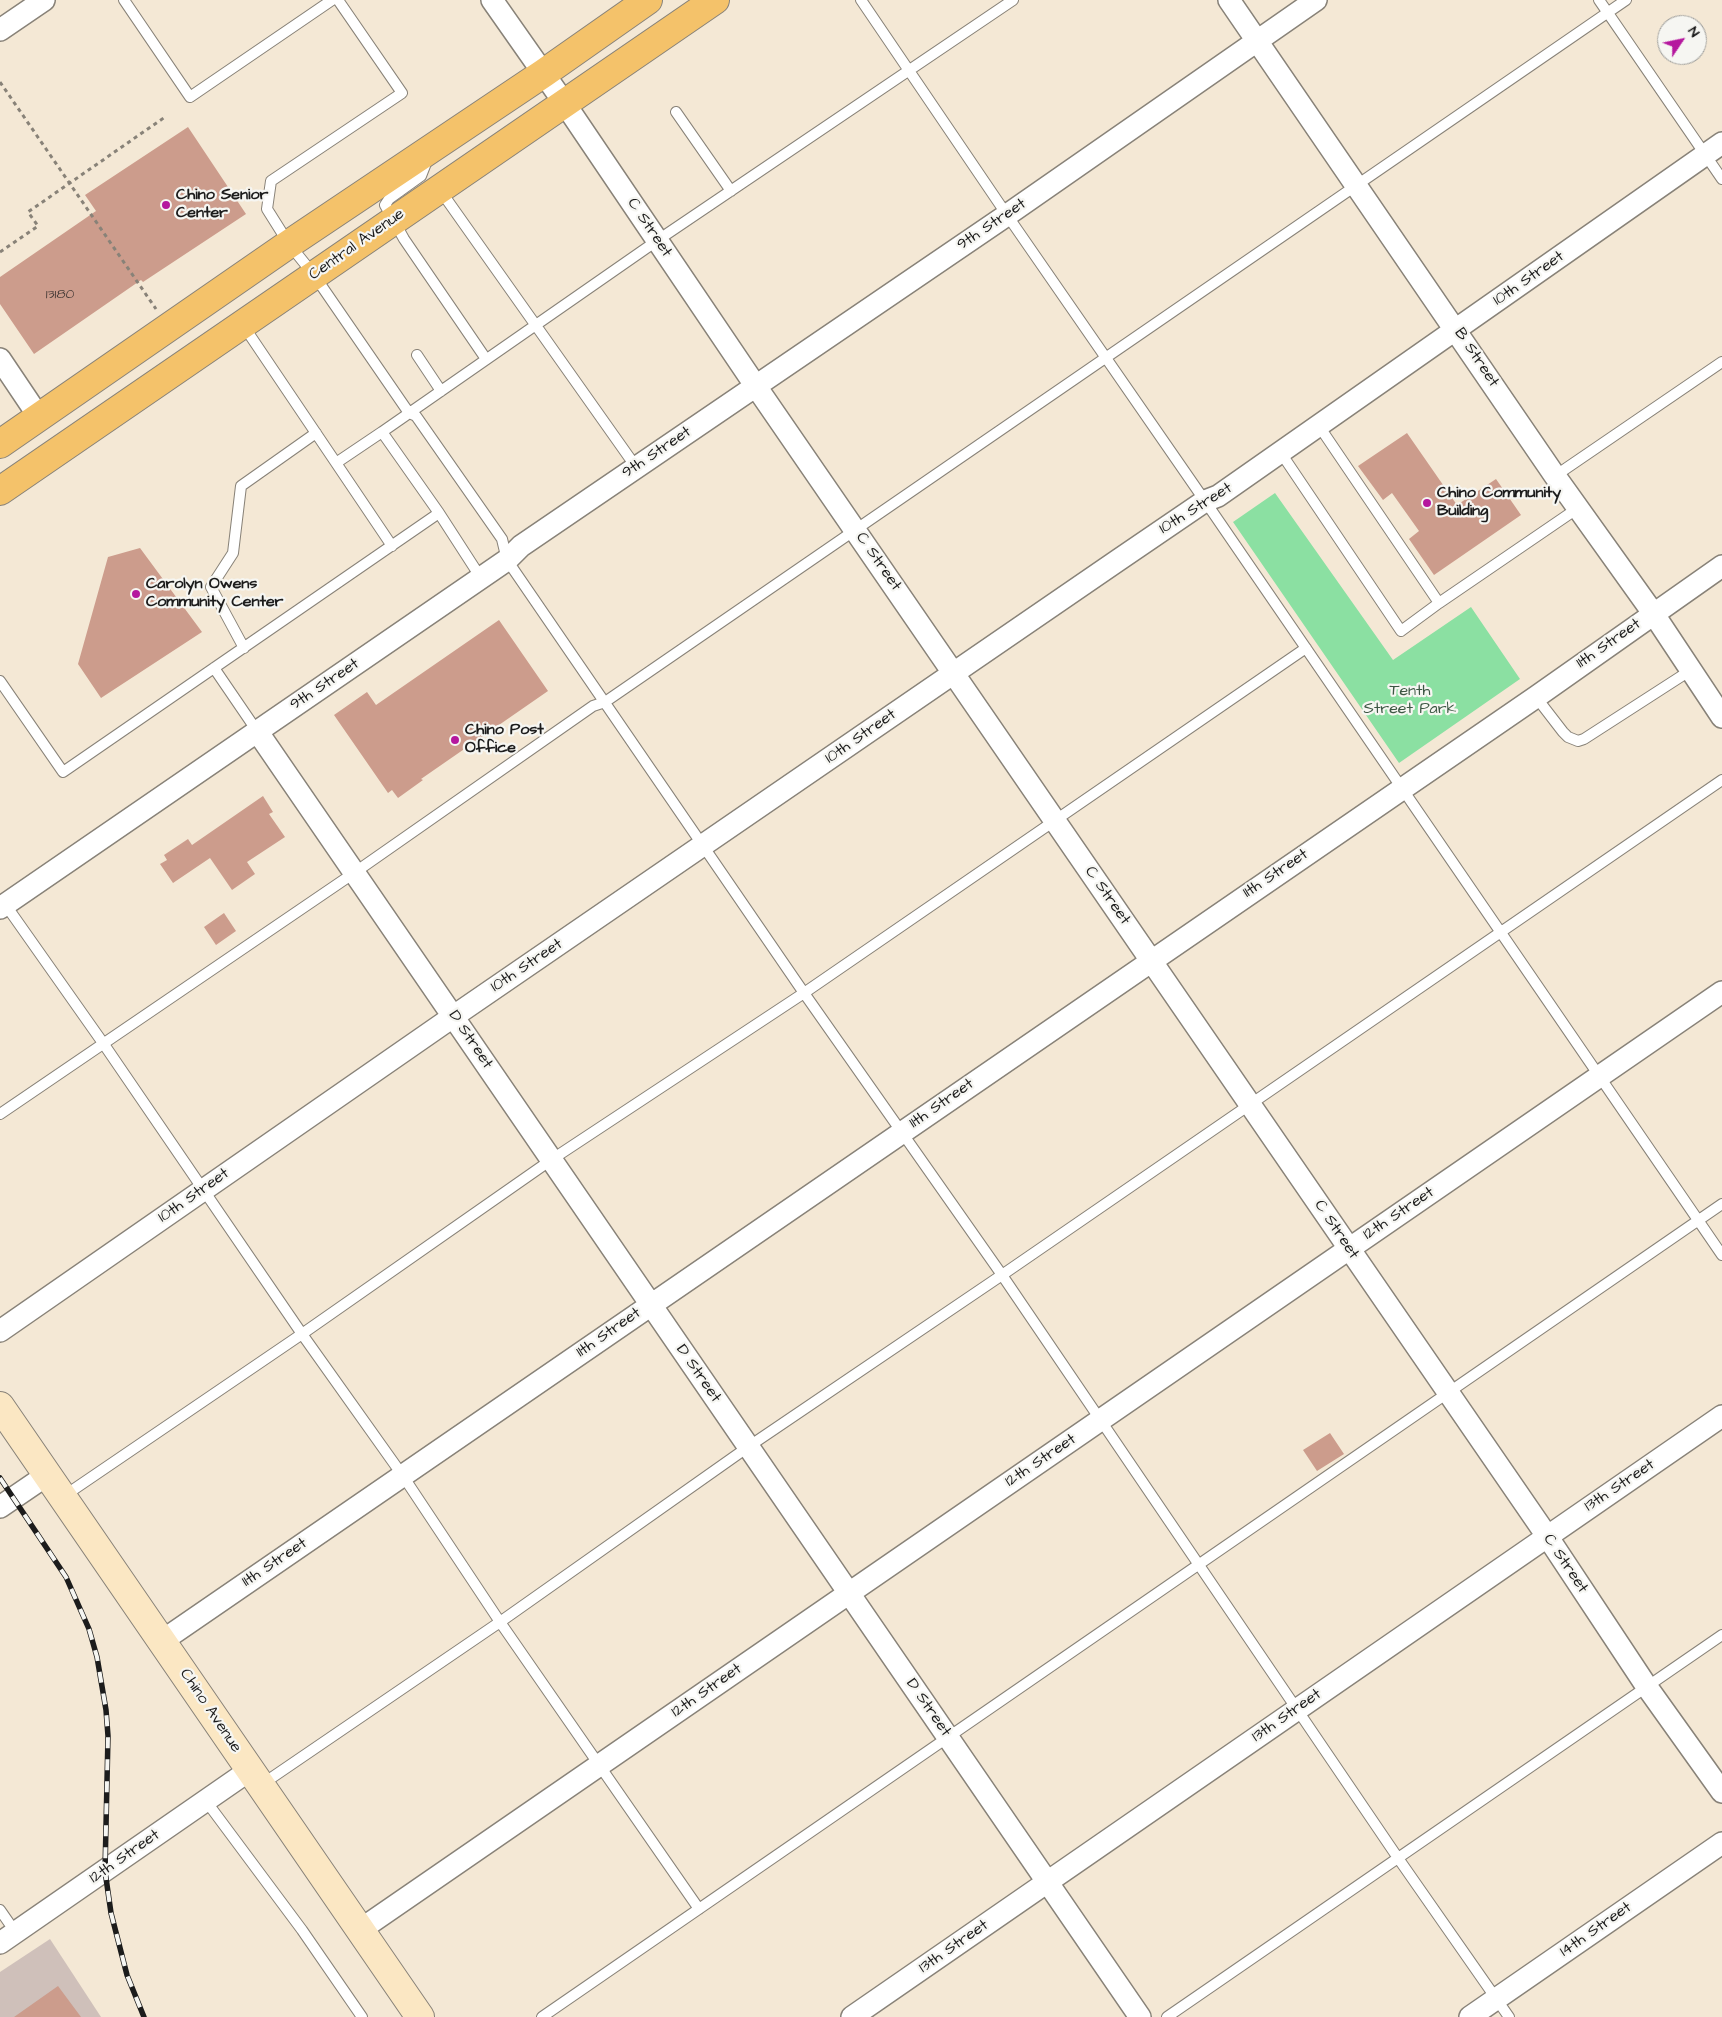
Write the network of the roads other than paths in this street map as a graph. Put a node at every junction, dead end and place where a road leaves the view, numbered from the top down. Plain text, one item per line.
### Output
1 (44, 0) edge
2 (124, 0) edge
3 (332, 0) edge
4 (338, 0) edge
5 (492, 0) edge
6 (648, 0) edge
7 (715, 0) edge
8 (861, 0) edge
9 (1229, 0) edge
10 (1316, 0) edge
11 (1599, 0) edge
12 (1626, 0) edge
13 (1009, 1) edge
14 (1608, 12) junction
15 (0, 30) edge
16 (1257, 40) junction
17 (909, 71) junction
18 (544, 73) junction
19 (565, 104) junction
20 (676, 112) dead end
21 (1714, 149) edge
22 (431, 150) junction
23 (1722, 180) edge
24 (1355, 185) junction
25 (439, 189) junction
26 (731, 192) junction
27 (1007, 215) junction
28 (392, 220) junction
29 (658, 240) junction
30 (289, 244) junction
31 (314, 275) junction
32 (243, 324) junction
33 (535, 326) junction
34 (1457, 330) junction
35 (417, 355) dead end
36 (0, 358) edge
37 (1106, 358) junction
38 (486, 360) junction
39 (1722, 362) edge
40 (755, 385) junction
41 (441, 391) junction
42 (409, 413) junction
43 (39, 417) junction
44 (1319, 426) junction
45 (382, 432) junction
46 (316, 433) junction
47 (0, 444) edge
48 (1280, 453) junction
49 (336, 462) junction
50 (636, 467) junction
51 (0, 468) edge
52 (1555, 476) junction
53 (0, 491) edge
54 (1205, 501) junction
55 (1578, 508) junction
56 (439, 514) junction
57 (854, 529) junction
58 (392, 546) junction
59 (507, 560) junction
60 (1722, 566) edge
61 (481, 578) junction
62 (1439, 603) junction
63 (1653, 613) junction
64 (244, 648) junction
65 (1306, 648) junction
66 (214, 668) junction
67 (1691, 670) junction
68 (954, 672) junction
69 (0, 681) edge
70 (1536, 697) junction
71 (604, 702) junction
72 (1722, 717) edge
73 (257, 731) junction
74 (1722, 780) edge
75 (1402, 788) junction
76 (1056, 820) junction
77 (704, 845) junction
78 (354, 873) junction
79 (2, 906) edge
80 (1501, 932) junction
81 (1152, 960) junction
82 (1722, 992) edge
83 (804, 993) junction
84 (454, 1016) junction
85 (103, 1043) junction
86 (1600, 1076) junction
87 (1250, 1104) junction
88 (0, 1114) edge
89 (902, 1132) junction
90 (551, 1160) junction
91 (204, 1189) junction
92 (1722, 1204) edge
93 (1698, 1220) junction
94 (1348, 1249) junction
95 (1722, 1256) edge
96 (1002, 1275) junction
97 (650, 1304) junction
98 (0, 1330) edge
99 (302, 1334) junction
100 (1447, 1392) junction
101 (0, 1406) edge
102 (1722, 1416) edge
103 (1100, 1421) junction
104 (748, 1447) junction
105 (47, 1475) junction
106 (403, 1476) junction
107 (63, 1497) junction
108 (0, 1507) edge
109 (1547, 1536) junction
110 (1198, 1564) junction
111 (849, 1593) junction
112 (500, 1622) junction
113 (1722, 1635) edge
114 (162, 1641) junction
115 (1647, 1687) junction
116 (1297, 1708) junction
117 (948, 1737) junction
118 (600, 1765) junction
119 (255, 1778) junction
120 (1722, 1792) edge
121 (206, 1801) junction
122 (1722, 1843) edge
123 (1398, 1858) junction
124 (1048, 1882) junction
125 (699, 1909) junction
126 (0, 1910) edge
127 (360, 1930) junction
128 (8, 1938) edge
129 (1497, 1998) junction
130 (362, 2017) edge
131 (420, 2017) edge
132 (542, 2017) edge
133 (852, 2017) edge
134 (1140, 2017) edge
135 (1167, 2017) edge
136 (1470, 2017) edge
137 (1509, 2017) edge

1 - 15 street
2 - 3 lane
4 - 30 lane
5 - 18 street, C Street
6 - 18 main road
7 - 19 main road, Central Avenue
8 - 17 lane
9 - 16 street, B Street
10 - 16 street, 9th Street
11 - 14 lane
12 - 14 lane
13 - 17 lane
14 - 21 lane
14 - 24 lane
16 - 24 street, B Street
16 - 27 street, 9th Street
17 - 26 lane
17 - 27 lane
18 - 19 street, C Street
18 - 22 main road
19 - 25 main road, Central Avenue
19 - 29 street, C Street
20 - 26 lane
21 - 23 lane
21 - 34 street, 10th Street
22 - 28 lane
22 - 30 main road
24 - 34 street, B Street
24 - 37 lane
25 - 28 main road, Central Avenue
25 - 33 lane
26 - 29 lane
27 - 37 lane
27 - 40 street, 9th Street
28 - 31 main road, Central Avenue
28 - 38 lane
29 - 33 lane
29 - 40 street, C Street
30 - 31 lane
30 - 43 main road
31 - 32 main road, Central Avenue
31 - 42 lane
32 - 46 lane
32 - 53 main road, Central Avenue
33 - 38 lane
33 - 50 lane
34 - 44 street, 10th Street
34 - 52 street, B Street
35 - 41 lane
36 - 43 street
37 - 54 lane
37 - 57 lane
38 - 41 lane
39 - 52 lane
40 - 50 street, 9th Street
40 - 57 street, C Street
41 - 42 lane
42 - 45 lane
42 - 59 lane
43 - 47 main road
43 - 51 main road
44 - 48 street, 10th Street
44 - 62 lane
45 - 49 lane
45 - 56 lane
46 - 49 lane
46 - 64 lane
48 - 54 street, 10th Street
48 - 62 lane
49 - 58 lane
50 - 59 street, 9th Street
52 - 55 street, B Street
54 - 65 lane
54 - 68 street, 10th Street
55 - 62 lane
55 - 63 street, B Street
56 - 58 lane
56 - 61 lane
57 - 68 street, C Street
57 - 71 lane
58 - 64 lane
59 - 61 street, 9th Street
59 - 71 lane
60 - 63 street, 11th Street
61 - 73 street, 9th Street
63 - 67 street, B Street
63 - 70 street, 11th Street
64 - 66 lane
65 - 75 lane
65 - 76 lane
66 - 69 lane
66 - 73 lane
67 - 70 lane
67 - 72 street, B Street
68 - 76 street, C Street
68 - 77 street, 10th Street
70 - 75 street, 11th Street
71 - 77 lane
71 - 78 lane
73 - 78 street, D Street
73 - 79 street, 9th Street
74 - 80 lane
75 - 80 lane
75 - 81 street, 11th Street
76 - 81 street, C Street
76 - 83 lane
77 - 83 lane
77 - 84 street, 10th Street
78 - 84 street, D Street
78 - 85 lane
79 - 85 lane
80 - 86 lane
80 - 87 lane
81 - 87 street, C Street
81 - 89 street, 11th Street
82 - 86 street, 12th Street
83 - 89 lane
83 - 90 lane
84 - 90 street, D Street
84 - 91 street, 10th Street
85 - 88 lane
85 - 91 lane
86 - 93 lane
86 - 94 street, 12th Street
87 - 94 street, C Street
87 - 96 lane
89 - 96 lane
89 - 97 street, 11th Street
90 - 97 street, D Street
90 - 99 lane
91 - 98 street, 10th Street
91 - 99 lane
92 - 93 lane
93 - 95 lane
93 - 100 lane
94 - 100 street, C Street
94 - 103 street, 12th Street
96 - 103 lane
96 - 104 lane
97 - 104 street, D Street
97 - 106 street, 11th Street
99 - 106 lane
99 - 107 lane
100 - 109 street, C Street
100 - 110 lane
101 - 105 main road, Chino Avenue
102 - 109 street, 13th Street
103 - 110 lane
103 - 111 street, 12th Street
104 - 111 street, D Street
104 - 112 lane
105 - 107 main road, Chino Avenue
105 - 108 street
106 - 112 lane
106 - 114 street, 11th Street
107 - 114 main road, Chino Avenue
109 - 115 street, C Street
109 - 116 street, 13th Street
110 - 116 lane
110 - 117 lane
111 - 117 street, D Street
111 - 118 street, 12th Street
112 - 118 lane
112 - 119 lane
113 - 115 lane
114 - 119 main road, Chino Avenue
115 - 120 street, C Street
115 - 123 lane
116 - 123 lane
116 - 124 street, 13th Street
117 - 124 street, D Street
117 - 125 lane
118 - 125 lane
118 - 127 street, 12th Street
119 - 121 street, 12th Street
119 - 127 main road, Chino Avenue
121 - 128 street, 12th Street
121 - 130 lane
122 - 129 street, 14th Street
123 - 129 lane
123 - 135 lane
124 - 133 street, 13th Street
124 - 134 street, D Street
125 - 132 lane
126 - 128 lane
127 - 131 main road, Chino Avenue
129 - 136 street, 14th Street
129 - 137 lane

